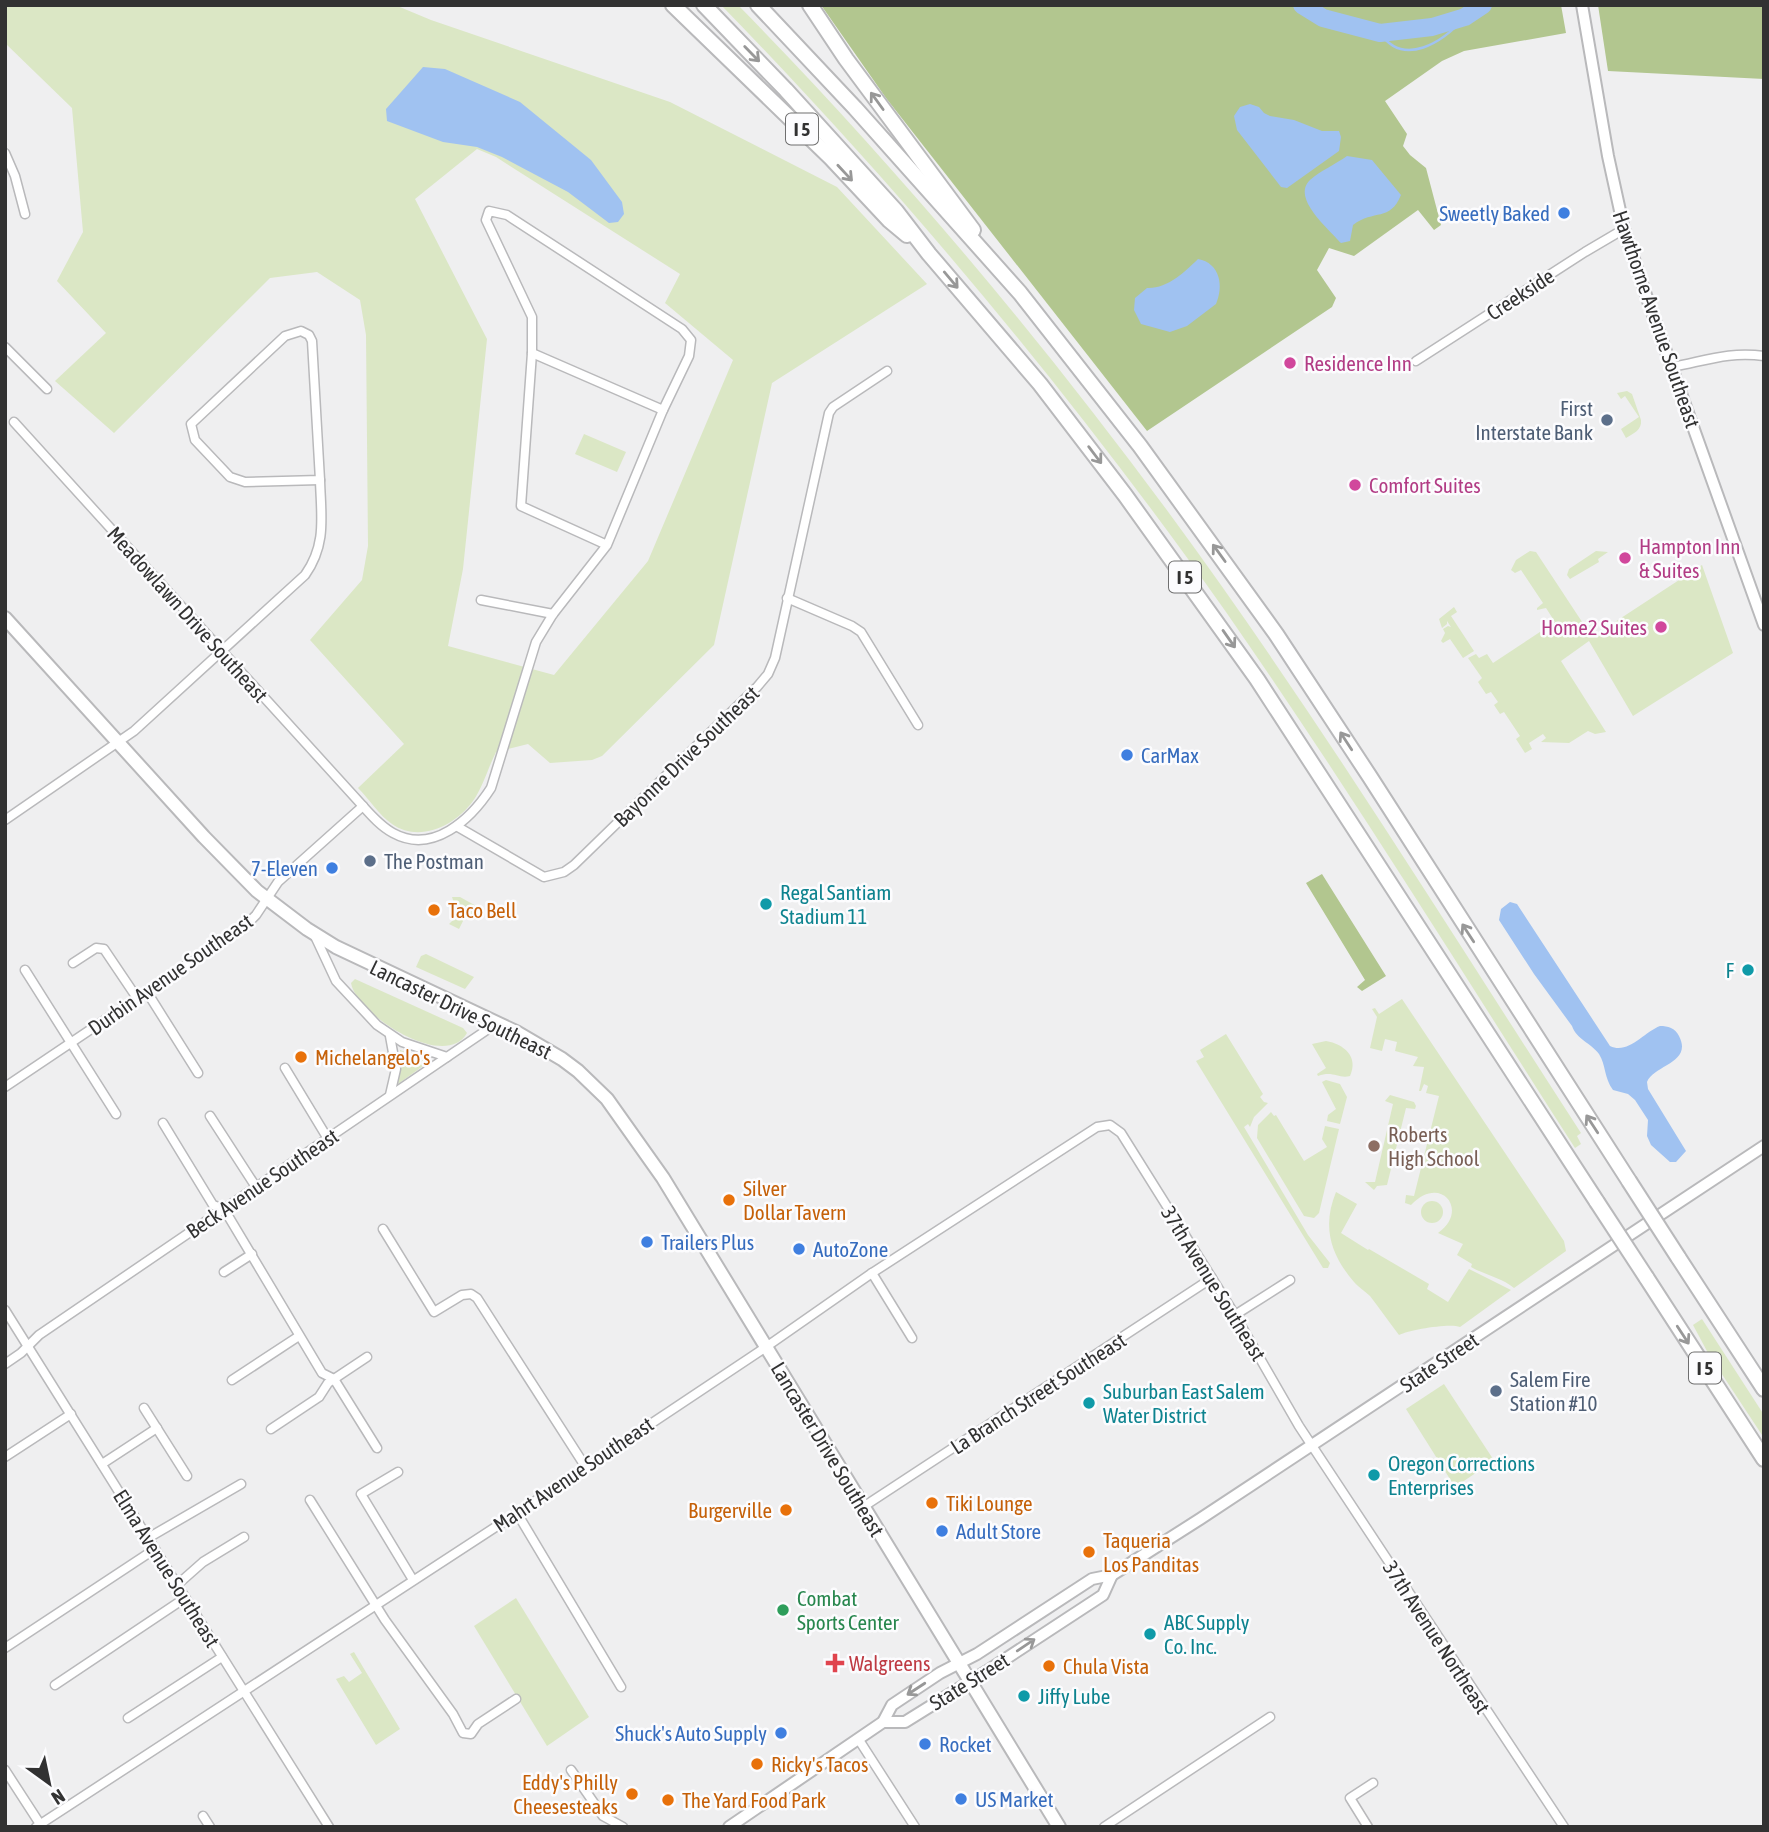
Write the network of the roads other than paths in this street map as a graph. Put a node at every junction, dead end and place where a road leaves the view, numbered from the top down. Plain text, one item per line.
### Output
1 (673, 5) edge
2 (704, 5) edge
3 (758, 5) edge
4 (810, 5) edge
5 (1582, 5) edge
6 (5, 153) edge
7 (25, 214) dead end
8 (1624, 229) junction
9 (929, 254) junction
10 (1020, 293) junction
11 (5, 347) edge
12 (532, 353) junction
13 (1764, 356) edge
14 (1416, 361) dead end
15 (1672, 367) junction
16 (887, 371) dead end
17 (47, 390) dead end
18 (663, 410) junction
19 (14, 422) dead end
20 (320, 480) junction
21 (607, 545) junction
22 (787, 598) junction
23 (481, 600) dead end
24 (553, 614) junction
25 (5, 618) edge
26 (1764, 625) edge
27 (222, 651) junction
28 (918, 725) dead end
29 (119, 743) junction
30 (363, 806) junction
31 (5, 820) edge
32 (458, 827) junction
33 (267, 898) junction
34 (314, 934) junction
35 (73, 963) dead end
36 (25, 970) dead end
37 (146, 992) junction
38 (137, 998) junction
39 (497, 1023) junction
40 (390, 1036) junction
41 (71, 1043) junction
42 (447, 1057) junction
43 (285, 1068) dead end
44 (198, 1073) dead end
45 (5, 1087) edge
46 (390, 1096) junction
47 (116, 1114) dead end
48 (209, 1116) dead end
49 (163, 1123) dead end
50 (1110, 1125) joint
51 (328, 1139) junction
52 (1764, 1146) edge
53 (256, 1187) junction
54 (224, 1209) junction
55 (383, 1229) dead end
56 (252, 1254) junction
57 (224, 1272) dead end
58 (872, 1273) junction
59 (1212, 1278) junction
60 (1290, 1280) dead end
61 (5, 1310) edge
62 (1235, 1315) junction
63 (299, 1336) junction
64 (912, 1338) dead end
65 (28, 1345) junction
66 (766, 1347) junction
67 (367, 1357) dead end
68 (5, 1364) edge
69 (334, 1379) junction
70 (232, 1380) dead end
71 (1764, 1389) edge
72 (144, 1408) dead end
73 (71, 1414) junction
74 (157, 1428) junction
75 (271, 1429) dead end
76 (1313, 1446) junction
77 (377, 1448) dead end
78 (5, 1457) edge
79 (1764, 1459) edge
80 (102, 1465) junction
81 (585, 1466) junction
82 (398, 1472) dead end
83 (187, 1476) dead end
84 (241, 1483) dead end
85 (310, 1500) dead end
86 (863, 1507) junction
87 (517, 1513) junction
88 (244, 1537) dead end
89 (148, 1538) junction
90 (155, 1549) junction
91 (1112, 1575) junction
92 (413, 1580) junction
93 (177, 1585) junction
94 (186, 1598) junction
95 (375, 1604) junction
96 (5, 1648) edge
97 (222, 1657) junction
98 (958, 1664) junction
99 (969, 1681) junction
100 (55, 1685) dead end
101 (621, 1687) dead end
102 (244, 1692) junction
103 (516, 1699) dead end
104 (1270, 1717) dead end
105 (128, 1718) dead end
106 (883, 1722) junction
107 (859, 1740) junction
108 (5, 1770) edge
109 (571, 1770) dead end
110 (1373, 1783) dead end
111 (203, 1816) dead end
112 (38, 1825) edge
113 (209, 1827) edge
114 (329, 1827) edge
115 (623, 1827) edge
116 (729, 1827) edge
117 (915, 1827) edge
118 (1059, 1827) edge
119 (1104, 1827) edge
120 (1368, 1827) edge
121 (1564, 1827) edge

1 -> 9 highway, I 5
2 -> 9 highway, I 5
3 - 10 highway, I 5
10 -> 4 highway
5 - 8 main road, Hawthorne Avenue Southeast
6 - 7 street
8 - 14 street, Creekside
8 - 15 main road, Hawthorne Avenue Southeast
9 -> 79 highway, I 5, bridge
71 -> 10 highway, I 5, bridge
11 - 17 street
12 - 18 street
12 - 18 street
12 - 21 street
13 - 15 street
15 - 26 main road, Hawthorne Avenue Southeast
16 - 22 street, Bayonne Drive Southeast
18 - 21 street
19 - 27 street, Meadowlawn Drive Southeast
20 - 20 street
20 - 27 street
21 - 24 street
22 - 28 street
22 - 32 street, Bayonne Drive Southeast
23 - 24 street
24 - 32 street
25 - 29 main road, Lancaster Drive Southeast
27 - 29 street
27 - 30 street, Meadowlawn Drive Southeast
29 - 31 street
29 - 33 main road, Lancaster Drive Southeast
30 - 32 street
30 - 33 street, Durbin Avenue Southeast
33 - 34 main road, Lancaster Drive Southeast
33 - 37 street, Durbin Avenue Southeast
34 - 39 main road, Lancaster Drive Southeast
34 - 40 street
35 - 38 street
36 - 41 street
37 - 38 street, Durbin Avenue Southeast
37 - 44 street
38 - 41 street, Durbin Avenue Southeast
39 - 42 street, Beck Avenue Southeast
39 - 66 main road, Lancaster Drive Southeast
40 - 42 street
40 - 46 street
41 - 45 street, Durbin Avenue Southeast
41 - 47 street
42 - 46 street, Beck Avenue Southeast
43 - 51 street
46 - 51 street, Beck Avenue Southeast
48 - 53 street
49 - 54 street
50 - 58 street, Mahrt Avenue Southeast
50 - 59 street, 37th Avenue Southeast
51 - 53 street, Beck Avenue Southeast
52 - 76 main road, State Street
53 - 54 street, Beck Avenue Southeast
54 - 56 street
54 - 65 street, Beck Avenue Southeast
55 - 81 street
56 - 57 street
56 - 63 street
58 - 64 street
58 - 66 street, Mahrt Avenue Southeast
59 - 62 street, 37th Avenue Southeast
59 - 86 street, La Branch Street Southeast
60 - 62 street
61 - 65 street, Elma Avenue Southeast
62 - 76 street, 37th Avenue Southeast
63 - 69 street
63 - 70 street
65 - 68 street, Beck Avenue Southeast
65 - 73 street, Elma Avenue Southeast
66 - 81 street, Mahrt Avenue Southeast
66 - 86 main road, Lancaster Drive Southeast
67 - 69 street
69 - 75 street
69 - 77 street
72 - 74 street
73 - 78 street
73 - 80 street, Elma Avenue Southeast
74 - 80 street
74 - 83 street
76 - 91 main road, State Street
76 - 121 street, 37th Avenue Northeast
80 - 89 street, Elma Avenue Southeast
81 - 87 street, Mahrt Avenue Southeast
82 - 92 street
84 - 89 street
85 - 95 street
86 - 98 main road, Lancaster Drive Southeast
87 - 92 street, Mahrt Avenue Southeast
87 - 101 street
88 - 93 street
89 - 90 street, Elma Avenue Southeast
90 - 93 street, Elma Avenue Southeast
90 - 96 street
91 - 98 main road, State Street
99 -> 91 main road, State Street
92 - 95 street, Mahrt Avenue Southeast
93 - 94 street, Elma Avenue Southeast
94 - 97 street, Elma Avenue Southeast
94 - 100 street
95 - 102 street, Mahrt Avenue Southeast
95 - 103 street
97 - 102 street, Elma Avenue Southeast
97 - 105 street
98 - 99 main road, Lancaster Drive Southeast
98 -> 106 main road, State Street
99 - 106 main road, State Street
99 - 118 main road, Lancaster Drive Southeast
102 - 112 street, Mahrt Avenue Southeast
102 - 114 street, Elma Avenue Southeast
104 - 119 street
106 - 107 main road, State Street
107 - 116 main road, State Street
107 - 117 street
108 - 112 street
109 - 115 street
110 - 120 street
111 - 113 street

